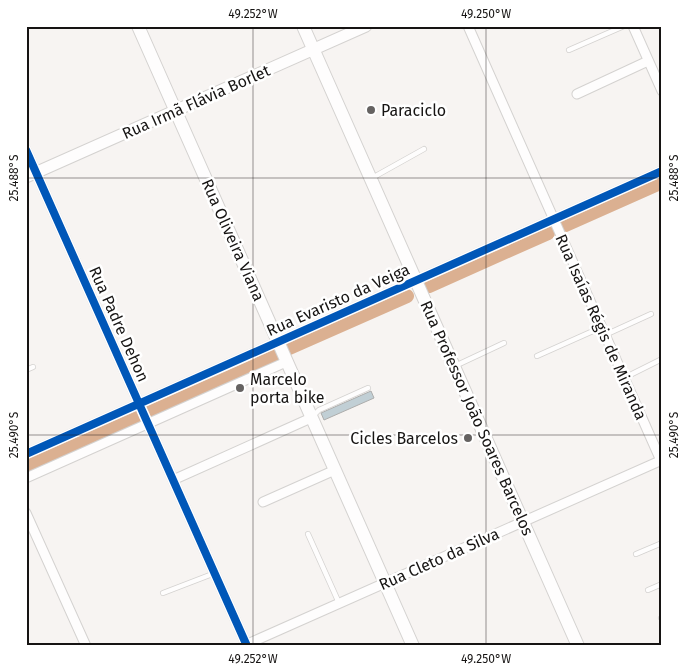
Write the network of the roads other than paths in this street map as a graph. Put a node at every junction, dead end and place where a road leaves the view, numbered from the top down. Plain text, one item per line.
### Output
1 (138, 26) edge
2 (303, 26) edge
3 (366, 26) edge
4 (468, 26) edge
5 (624, 26) edge
6 (633, 26) edge
7 (313, 50) junction
8 (570, 50) dead end
9 (648, 61) junction
10 (662, 91) edge
11 (577, 94) dead end
12 (176, 111) junction
13 (424, 149) dead end
14 (26, 150) edge
15 (662, 171) edge
16 (31, 175) edge
17 (371, 179) junction
18 (554, 219) junction
19 (416, 280) junction
20 (650, 314) dead end
21 (603, 331) junction
22 (278, 342) junction
23 (504, 343) dead end
24 (538, 356) dead end
25 (662, 359) edge
26 (286, 362) junction
27 (33, 367) dead end
28 (454, 367) junction
29 (26, 370) edge
30 (624, 378) junction
31 (368, 388) dead end
32 (139, 404) junction
33 (311, 418) junction
34 (148, 424) junction
35 (26, 454) edge
36 (661, 461) edge
37 (334, 470) junction
38 (26, 478) edge
39 (173, 480) junction
40 (263, 502) dead end
41 (26, 513) edge
42 (523, 522) junction
43 (308, 534) dead end
44 (662, 543) edge
45 (636, 554) dead end
46 (215, 573) junction
47 (385, 583) junction
48 (662, 584) edge
49 (648, 590) dead end
50 (163, 593) dead end
51 (339, 603) junction
52 (245, 645) edge
53 (86, 646) edge
54 (413, 646) edge
55 (578, 646) edge

1 - 12 main road, Rua Oliveira Viana
2 - 7 main road, Rua Professor João Soares Barcelos
3 - 7 street, Rua Irmã Flávia Borlet
4 - 18 street, Rua Isaías Régis de Miranda
5 - 8 lane
6 - 9 street
7 - 12 street, Rua Irmã Flávia Borlet
7 - 17 main road, Rua Professor João Soares Barcelos
9 - 10 street
9 - 11 street
12 - 16 street, Rua Irmã Flávia Borlet
12 - 22 main road, Rua Oliveira Viana
13 - 17 lane
14 - 16 street, Rua Padre Dehon
15 - 18 street, Rua Evaristo da Veiga
16 - 32 street, Rua Padre Dehon
17 - 19 main road, Rua Professor João Soares Barcelos
18 - 19 street, Rua Evaristo da Veiga
18 - 21 street, Rua Isaías Régis de Miranda
19 - 22 street, Rua Evaristo da Veiga
19 - 28 main road, Rua Professor João Soares Barcelos
20 - 21 lane
21 - 24 lane
21 - 30 street, Rua Isaías Régis de Miranda
22 - 26 main road, Rua Oliveira Viana
22 - 32 street, Rua Evaristo da Veiga
23 - 28 lane
25 - 30 lane
26 - 33 main road, Rua Oliveira Viana
26 - 34 street
27 - 29 lane
28 - 42 main road, Rua Professor João Soares Barcelos
30 - 36 street, Rua Isaías Régis de Miranda
31 - 33 lane
32 - 34 street, Rua Padre Dehon
32 - 35 street, Rua Evaristo da Veiga
33 - 37 main road, Rua Oliveira Viana
33 - 39 street
34 - 38 street
34 - 39 street, Rua Padre Dehon
36 - 42 street, Rua Cleto da Silva
37 - 40 street
37 - 47 main road, Rua Oliveira Viana
39 - 46 street, Rua Padre Dehon
41 - 53 street
42 - 47 street, Rua Cleto da Silva
42 - 55 main road, Rua Professor João Soares Barcelos
43 - 51 lane
44 - 45 lane
46 - 50 lane
46 - 52 street, Rua Padre Dehon
47 - 51 street, Rua Cleto da Silva
47 - 54 main road, Rua Oliveira Viana
48 - 49 lane
51 - 52 street, Rua Cleto da Silva

